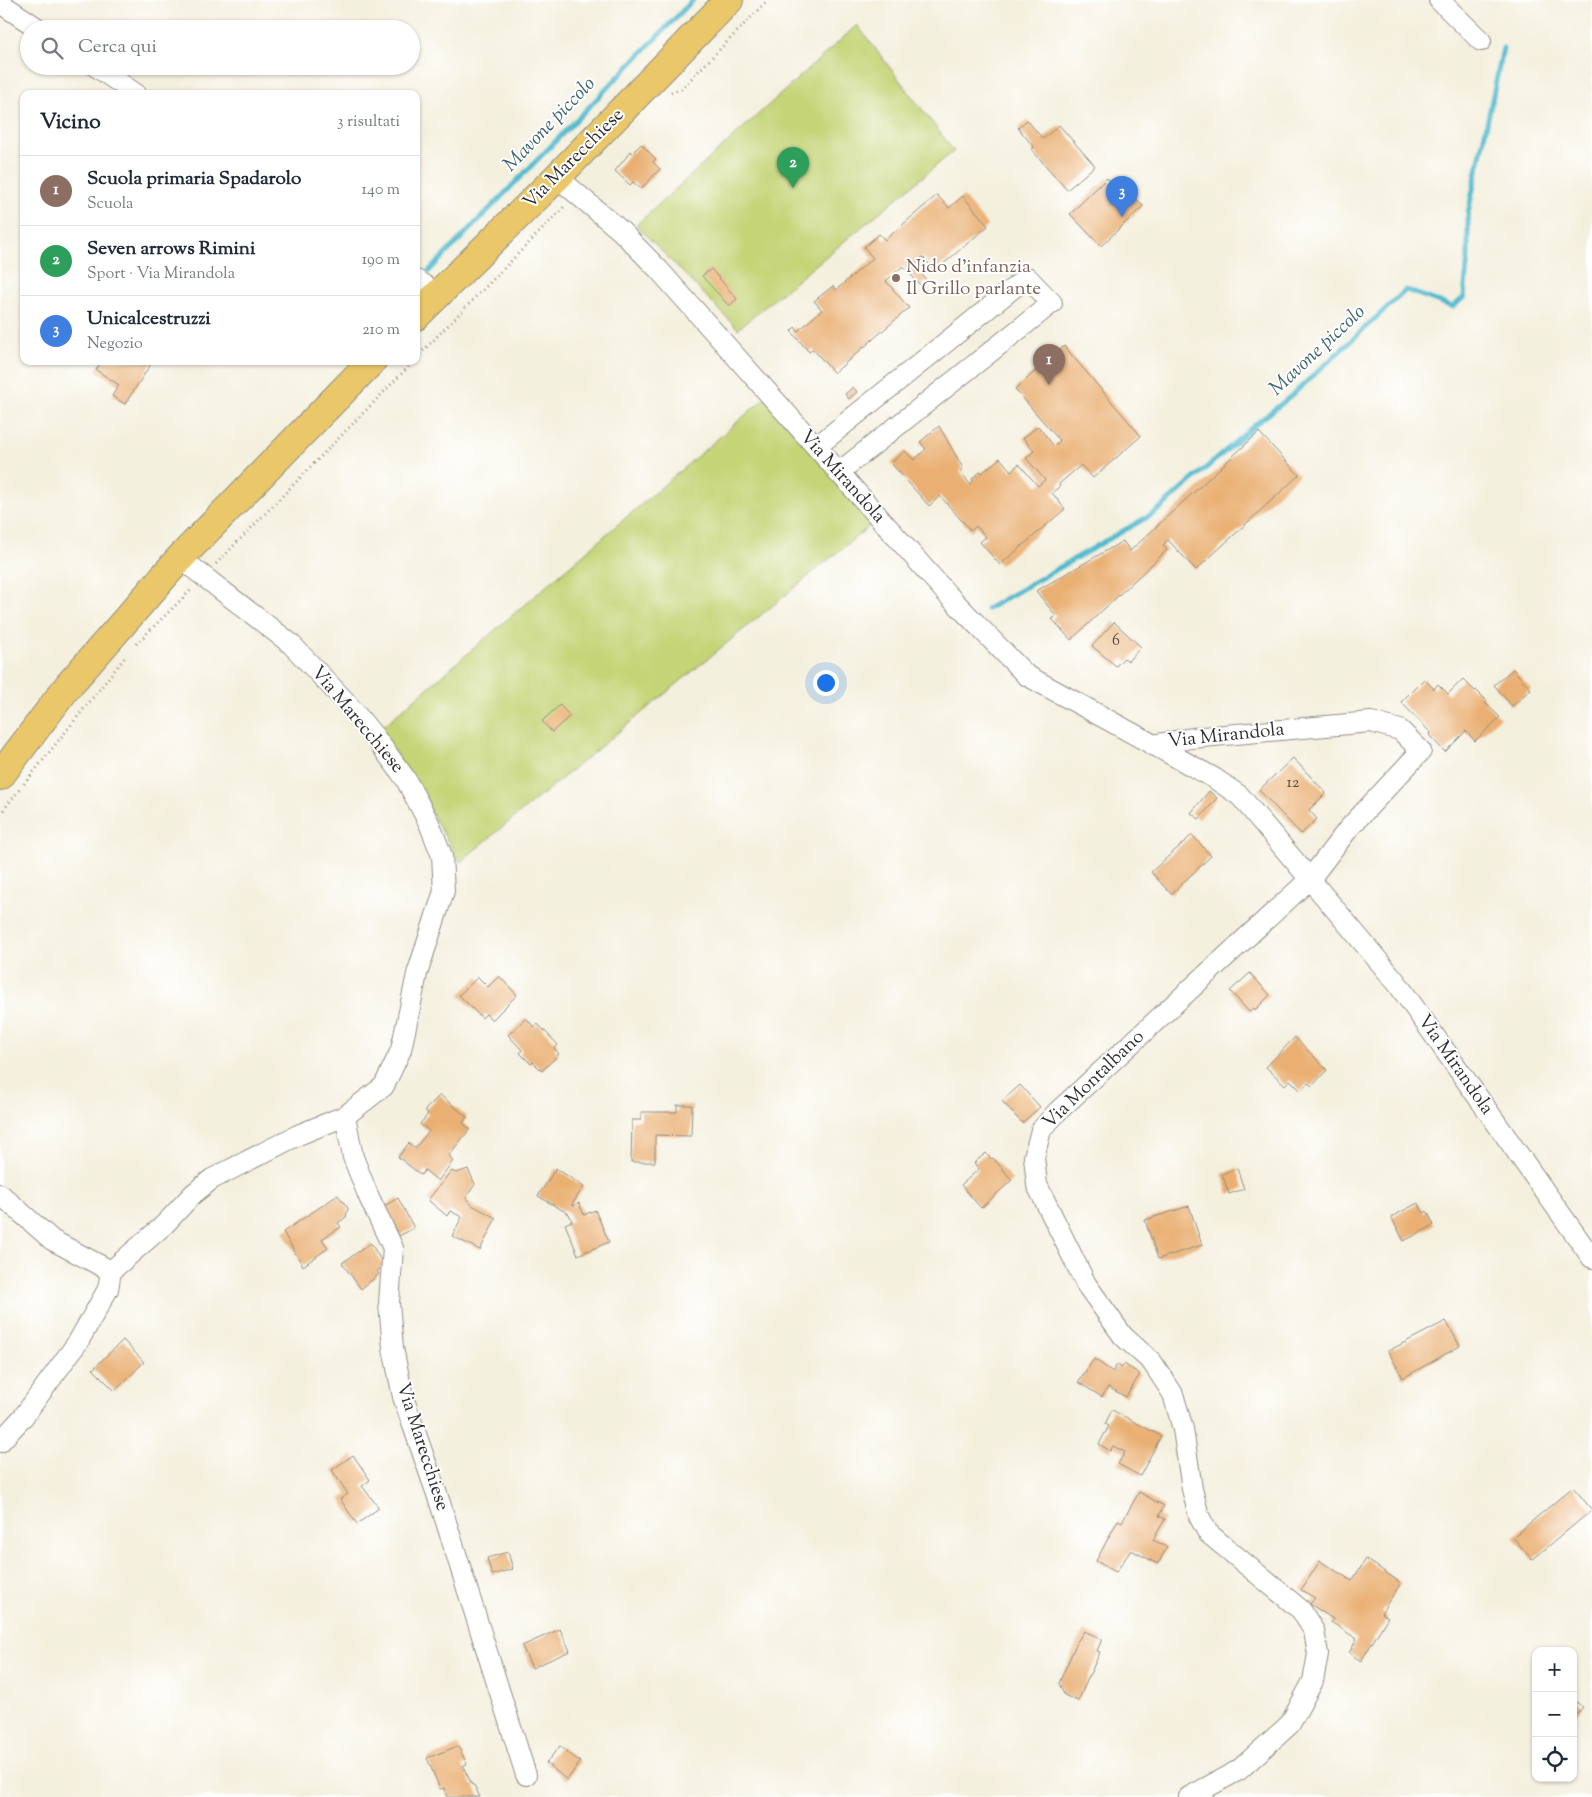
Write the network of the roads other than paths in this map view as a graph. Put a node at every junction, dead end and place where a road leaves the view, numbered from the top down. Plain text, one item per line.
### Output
1 (729, 0) edge
2 (1438, 0) edge
3 (0, 3) edge
4 (25, 20) edge
5 (1481, 42) dead end
6 (108, 75) edge
7 (130, 90) edge
8 (557, 177) junction
9 (427, 287) edge
10 (420, 305) edge
11 (368, 365) edge
12 (816, 447) junction
13 (838, 472) junction
14 (180, 558) junction
15 (1152, 745) junction
16 (0, 776) edge
17 (1310, 879) junction
18 (345, 1116) junction
19 (0, 1194) edge
20 (1592, 1258) edge
21 (111, 1271) junction
22 (0, 1442) edge
23 (526, 1775) dead end
24 (1189, 1797) edge

1 - 8 main road, Via Marecchiese
2 - 5 street
3 - 4 street
6 - 7 street
8 - 9 main road, Via Marecchiese
8 - 12 street, Via Mirandola
9 - 10 main road, Via Marecchiese
11 - 14 main road
12 - 13 street, Via Mirandola
12 - 13 street
13 - 15 street, Via Mirandola
14 - 16 main road
14 - 18 street, Via Marecchiese
15 - 17 street, Via Mirandola
15 - 17 street, Via Mirandola
17 - 20 street, Via Mirandola
17 - 24 street, Via Montalbano
18 - 21 street, Via Marecchiese
18 - 23 street, Via Marecchiese
19 - 21 street
21 - 22 street

